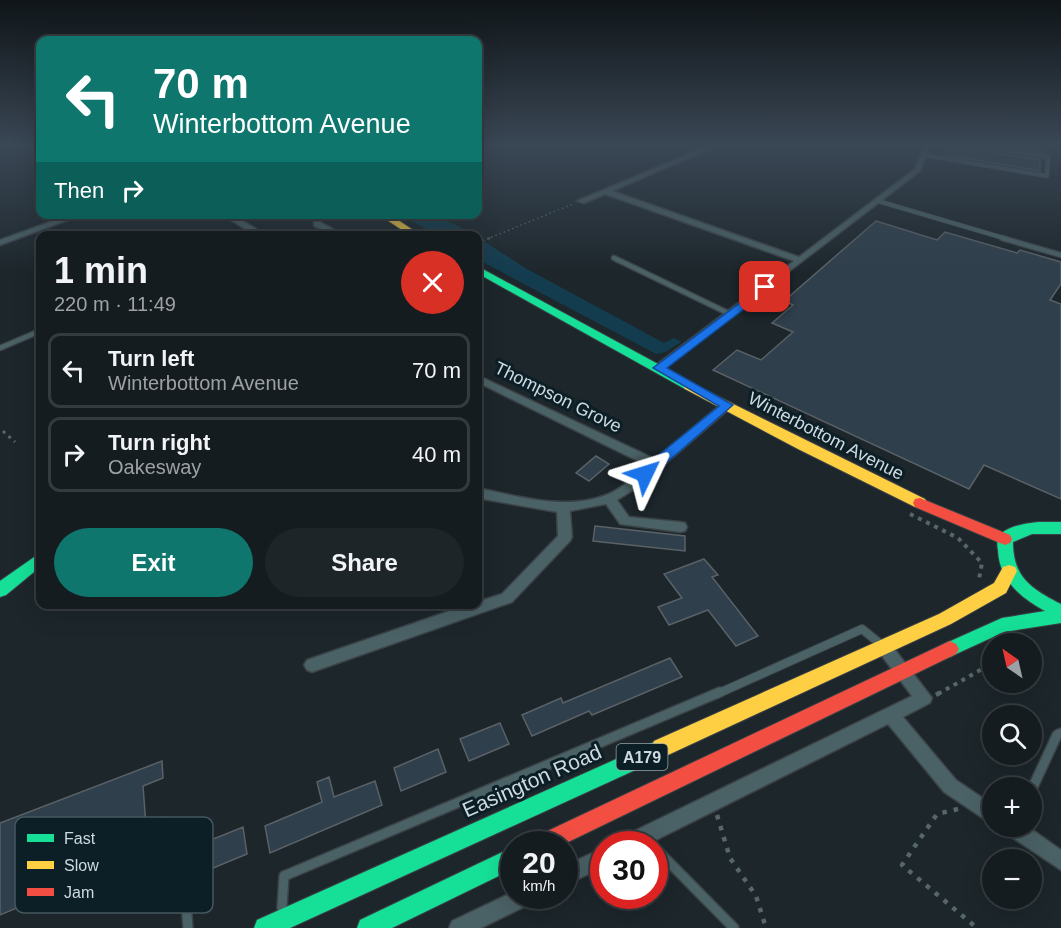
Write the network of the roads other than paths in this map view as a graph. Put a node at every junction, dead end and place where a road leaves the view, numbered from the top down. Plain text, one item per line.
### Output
1 (614, 187) edge
2 (896, 187) edge
3 (605, 191) junction
4 (581, 201) road end
5 (878, 201) junction
6 (67, 219) edge
7 (236, 219) edge
8 (390, 219) edge
9 (317, 224) dead end
10 (256, 231) edge
11 (325, 231) edge
12 (410, 231) edge
13 (0, 243) edge
14 (1061, 255) edge
15 (614, 258) dead end
16 (800, 260) junction
17 (482, 272) edge
18 (730, 314) junction
19 (36, 333) edge
20 (0, 348) edge
21 (659, 368) junction
22 (482, 380) edge
23 (727, 405) junction
24 (656, 464) junction
25 (482, 494) edge
26 (609, 499) junction
27 (563, 508) junction
28 (680, 527) dead end
29 (1061, 528) edge
30 (1005, 539) junction
31 (36, 562) edge
32 (1009, 571) junction
33 (0, 590) edge
34 (482, 607) edge
35 (475, 609) edge
36 (1061, 614) edge
37 (884, 647) junction
38 (312, 665) dead end
39 (904, 670) junction
40 (891, 715) junction
41 (1061, 733) edge
42 (1038, 777) edge
43 (982, 809) edge
44 (569, 831) edge
45 (668, 834) edge
46 (1027, 837) edge
47 (668, 856) edge
48 (1061, 861) edge
49 (500, 864) edge
50 (500, 908) edge
51 (187, 913) edge
52 (281, 921) junction
53 (188, 928) edge
54 (265, 928) edge
55 (368, 928) edge
56 (459, 928) edge
57 (734, 928) edge

1 - 3 street
2 - 5 street
3 - 4 street
3 - 16 street
5 - 14 lane
5 - 16 street
6 - 13 street
7 - 10 street
8 - 12 main road
9 - 11 street
15 - 18 lane
16 - 18 street
17 - 21 main road, Winterbottom Avenue
18 - 21 street
19 - 20 lane
21 - 23 main road, Winterbottom Avenue
22 - 24 street, Thompson Grove
23 - 24 street
23 - 30 main road, Winterbottom Avenue
24 - 26 street
25 - 27 street
26 - 27 street
26 - 28 street
27 - 34 street
29 - 30 main road
30 - 32 main road
31 - 33 main road
32 - 36 main road, A179
32 - 37 main road, Easington Road / A179
35 - 38 street
36 - 39 main road, A179
37 - 39 street
37 - 52 main road, Easington Road / A179
37 - 52 lane
39 - 40 street
39 - 44 main road, A179
40 - 43 street
40 - 45 street
41 - 42 lane
46 - 48 street
47 - 57 lane
49 - 55 main road
50 - 56 street
51 - 53 lane
52 - 54 main road, Easington Road / A179

